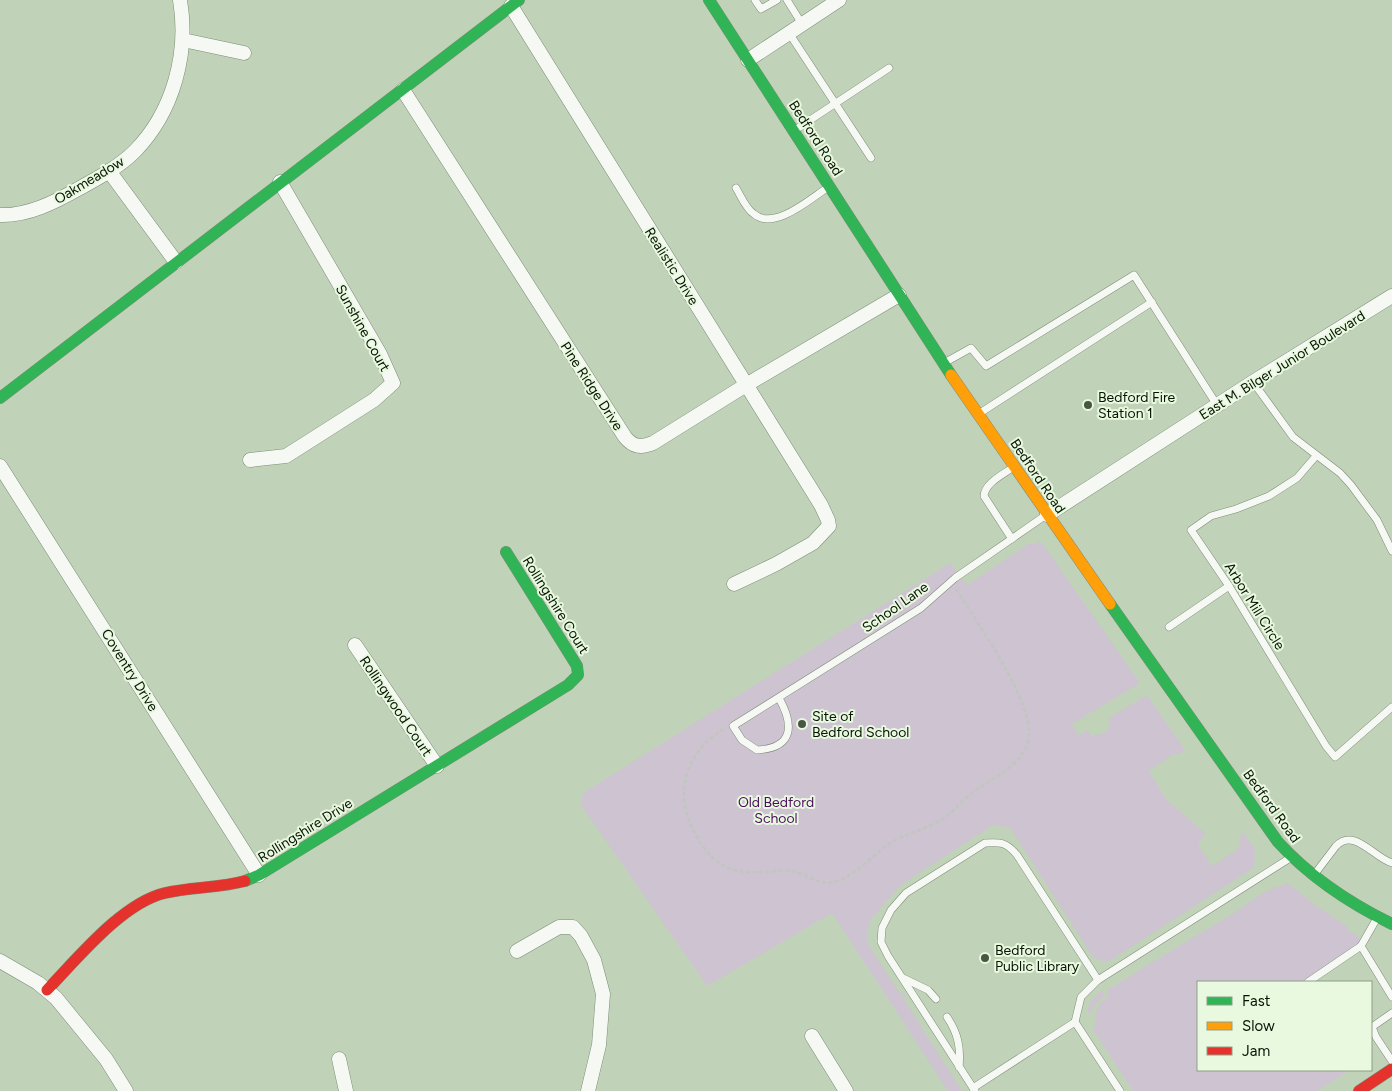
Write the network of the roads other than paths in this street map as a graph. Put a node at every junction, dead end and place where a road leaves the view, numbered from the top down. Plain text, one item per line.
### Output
1 (180, 0) edge
2 (709, 0) edge
3 (755, 0) edge
4 (777, 0) edge
5 (787, 0) edge
6 (839, 0) edge
7 (515, 3) edge
8 (802, 24) junction
9 (789, 33) junction
10 (183, 40) junction
11 (244, 53) dead end
12 (748, 60) junction
13 (889, 68) dead end
14 (403, 90) junction
15 (836, 103) junction
16 (794, 130) junction
17 (871, 158) dead end
18 (109, 171) junction
19 (280, 182) junction
20 (830, 186) junction
21 (736, 188) dead end
22 (0, 215) edge
23 (176, 262) junction
24 (899, 295) junction
25 (1152, 302) junction
26 (1390, 302) edge
27 (943, 363) junction
28 (1253, 382) junction
29 (746, 385) junction
30 (0, 398) edge
31 (1217, 405) junction
32 (978, 414) junction
33 (1316, 456) junction
34 (250, 460) dead end
35 (0, 466) edge
36 (1014, 467) junction
37 (1047, 515) junction
38 (1012, 538) junction
39 (506, 552) dead end
40 (1392, 552) edge
41 (734, 584) dead end
42 (1229, 586) junction
43 (1169, 627) dead end
44 (355, 646) dead end
45 (578, 675) joint
46 (780, 698) junction
47 (1392, 707) edge
48 (437, 766) junction
49 (1291, 857) junction
50 (1392, 863) edge
51 (259, 875) junction
52 (1313, 877) junction
53 (1378, 917) junction
54 (1392, 924) edge
55 (1361, 946) junction
56 (517, 951) dead end
57 (0, 961) edge
58 (902, 978) junction
59 (1098, 980) junction
60 (1309, 981) edge
61 (47, 990) junction
62 (1392, 997) edge
63 (936, 999) dead end
64 (1392, 1013) edge
65 (947, 1017) dead end
66 (1075, 1022) junction
67 (1372, 1028) edge
68 (812, 1036) dead end
69 (339, 1060) dead end
70 (1392, 1061) edge
71 (959, 1067) junction
72 (1392, 1069) edge
73 (974, 1090) edge
74 (126, 1091) edge
75 (346, 1091) edge
76 (588, 1091) edge
77 (846, 1091) edge
78 (1120, 1091) edge
79 (1358, 1091) edge

1 - 10 street, Oakmeadow
2 - 12 street, Bedford Road
3 - 4 lane
5 - 8 lane
6 - 8 street
7 - 14 street
7 - 29 street, Realistic Drive
8 - 9 street
9 - 12 street
9 - 15 lane
10 - 11 street
10 - 18 street, Oakmeadow
12 - 16 street, Bedford Road
13 - 15 lane
14 - 19 street
14 - 29 street, Pine Ridge Drive
15 - 16 lane
15 - 17 lane
16 - 20 street, Bedford Road
18 - 22 street, Oakmeadow
18 - 23 street
19 - 23 street
19 - 34 street, Sunshine Court
20 - 21 lane
20 - 24 street, Bedford Road
23 - 30 street
24 - 27 street, Bedford Road
24 - 29 street, Pine Ridge Drive
25 - 27 lane
25 - 31 lane
25 - 32 lane
26 - 28 street, East M. Bilger Junior Boulevard
27 - 32 street, Bedford Road
28 - 31 street, East M. Bilger Junior Boulevard
28 - 33 lane
29 - 41 street, Realistic Drive
31 - 37 street, East M. Bilger Junior Boulevard
32 - 36 street, Bedford Road
33 - 40 lane
33 - 42 lane, Arbor Mill Circle
35 - 51 street, Coventry Drive
36 - 37 street, Bedford Road
36 - 38 lane
37 - 38 lane, School Lane
37 - 49 street, Bedford Road
38 - 46 lane, School Lane
39 - 45 street, Rollingshire Court
42 - 43 lane
42 - 47 lane, Arbor Mill Circle
44 - 48 street, Rollingwood Court
45 - 48 street, Rollingshire Drive
46 - 46 lane, School Lane
48 - 51 street, Rollingshire Drive
49 - 52 street, Bedford Road
49 - 59 lane
50 - 52 lane
51 - 61 street, Rollingshire Drive
52 - 53 street, Bedford Road
53 - 54 street, Bedford Road
53 - 55 lane
55 - 60 lane
55 - 62 lane
56 - 76 street
57 - 61 street
58 - 59 lane
58 - 63 lane
58 - 71 lane
59 - 66 lane
61 - 74 street
64 - 67 lane
65 - 71 lane
66 - 73 lane
66 - 78 lane
67 - 70 lane
68 - 77 street
69 - 75 street
71 - 73 lane
72 - 79 street

